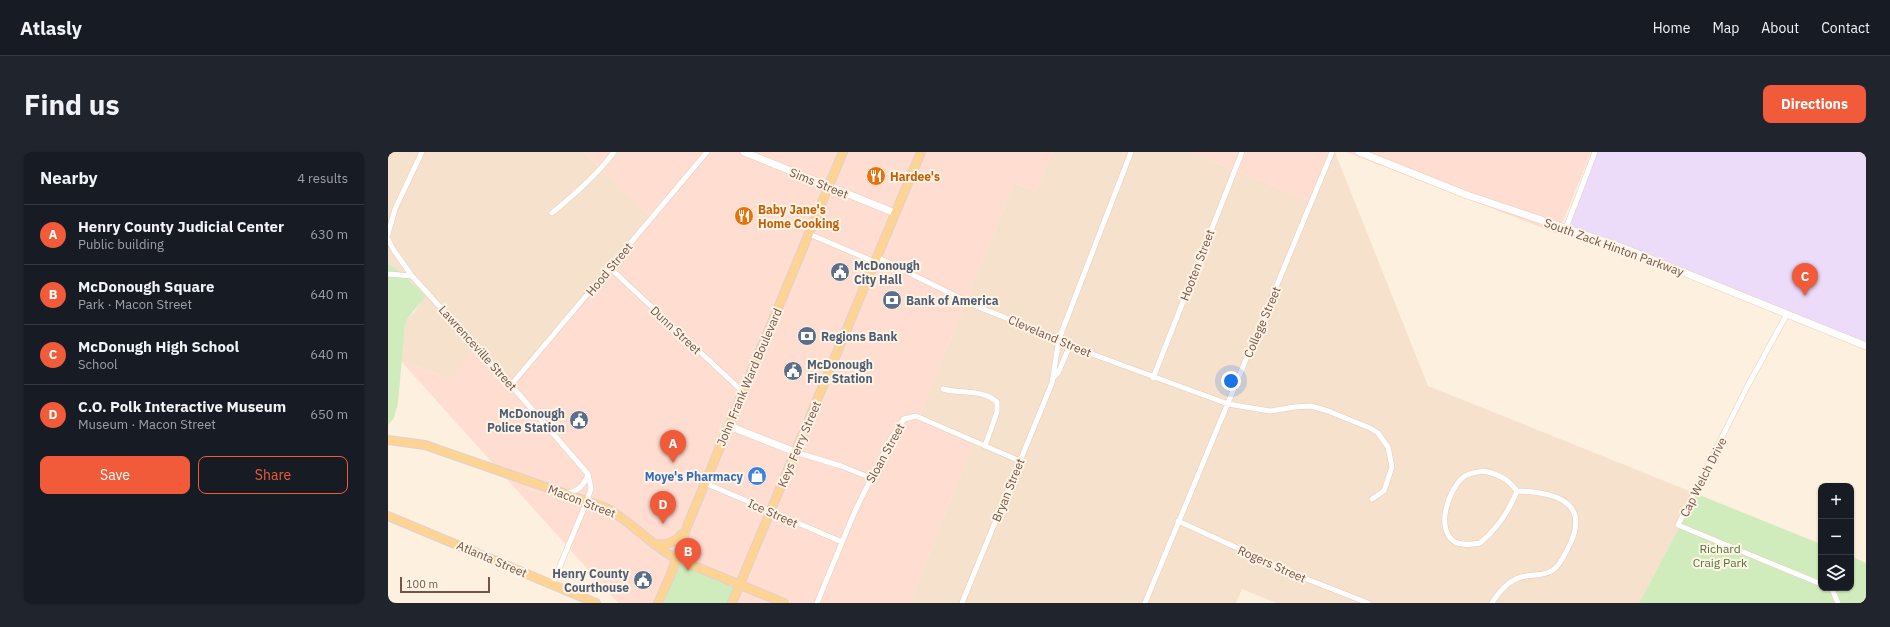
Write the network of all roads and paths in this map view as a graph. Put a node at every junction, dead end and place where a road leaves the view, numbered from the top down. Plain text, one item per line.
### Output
1 (422, 152) edge
2 (614, 152) edge
3 (707, 152) edge
4 (744, 152) edge
5 (843, 152) edge
6 (921, 152) edge
7 (1131, 152) edge
8 (1242, 152) edge
9 (1332, 152) edge
10 (1359, 152) edge
11 (1595, 152) edge
12 (828, 186) junction
13 (552, 213) dead end
14 (895, 213) junction
15 (1566, 228) junction
16 (388, 234) edge
17 (809, 234) junction
18 (388, 239) edge
19 (876, 260) junction
20 (610, 268) junction
21 (388, 274) edge
22 (412, 276) junction
23 (1787, 314) junction
24 (1059, 339) junction
25 (1070, 345) junction
26 (1866, 346) edge
27 (1054, 377) junction
28 (1153, 378) junction
29 (511, 385) junction
30 (943, 389) dead end
31 (743, 392) junction
32 (1228, 404) junction
33 (729, 426) junction
34 (388, 440) edge
35 (985, 446) junction
36 (795, 452) junction
37 (1020, 461) junction
38 (588, 474) junction
39 (871, 478) junction
40 (705, 483) junction
41 (1516, 491) junction
42 (564, 493) junction
43 (1372, 499) dead end
44 (587, 501) junction
45 (770, 511) junction
46 (388, 516) edge
47 (1178, 522) junction
48 (686, 530) junction
49 (842, 542) junction
50 (655, 544) junction
51 (676, 558) junction
52 (1818, 583) edge
53 (739, 584) junction
54 (552, 585) junction
55 (1833, 591) edge
56 (596, 603) edge
57 (658, 603) edge
58 (732, 603) edge
59 (784, 603) edge
60 (817, 603) edge
61 (962, 603) edge
62 (1145, 603) edge
63 (1368, 603) edge
64 (1492, 603) edge
65 (1838, 603) edge

1 - 16 street
2 - 13 street
3 - 20 street, Hood Street
4 - 12 main road, Sims Street
5 - 12 main road, John Frank Ward Boulevard
6 - 14 main road, Keys Ferry Street
7 - 24 street, Bryan Street
8 - 28 street, Hooten Street
9 - 32 street, College Street
10 - 15 main road, South Zack Hinton Parkway
11 - 15 street
12 - 14 main road, Sims Street
12 - 17 main road, John Frank Ward Boulevard
14 - 19 main road, Keys Ferry Street
15 - 23 main road, South Zack Hinton Parkway
17 - 19 street, Cleveland Street
17 - 31 main road, John Frank Ward Boulevard
18 - 22 street, Lawrenceville Street
19 - 24 street, Cleveland Street
19 - 36 main road, Keys Ferry Street
20 - 29 street, Hood Street
20 - 31 street, Dunn Street
21 - 22 street
22 - 29 street, Lawrenceville Street
23 - 26 main road, South Zack Hinton Parkway
23 - 52 street, Cap Welch Drive
24 - 25 street, Cleveland Street
24 - 27 street, Bryan Street
25 - 27 street, Bryan Street
25 - 28 street, Cleveland Street
27 - 37 street, Bryan Street
28 - 32 street, Cleveland Street
29 - 38 street, Lawrenceville Street
30 - 35 street
31 - 33 main road, John Frank Ward Boulevard
32 - 43 street, Cleveland Street
32 - 47 street, College Street
33 - 36 main road
33 - 40 main road, John Frank Ward Boulevard
34 - 42 main road, Macon Street
35 - 37 street, Sloan Street
35 - 39 street, Sloan Street
36 - 39 street
36 - 45 main road, Keys Ferry Street
37 - 61 street, Bryan Street
38 - 42 street
38 - 44 street
39 - 49 street, Sloan Street
40 - 45 street, Ice Street
40 - 48 main road, John Frank Ward Boulevard
41 - 41 street
41 - 64 street
42 - 44 main road, Macon Street
44 - 50 main road, Macon Street
44 - 54 street
45 - 49 street, Ice Street
45 - 53 main road, Keys Ferry Street
46 - 54 main road, Atlanta Street
47 - 62 street, College Street
47 - 63 street, Rogers Street
48 - 50 main road
48 - 51 main road, John Frank Ward Boulevard
49 - 60 street, Sloan Street
50 - 51 main road, Macon Street
51 - 53 main road, Macon Street
51 - 57 main road, John Frank Ward Boulevard
53 - 58 main road, Keys Ferry Street
53 - 59 main road, Macon Street
54 - 56 main road, Atlanta Street
55 - 65 street

